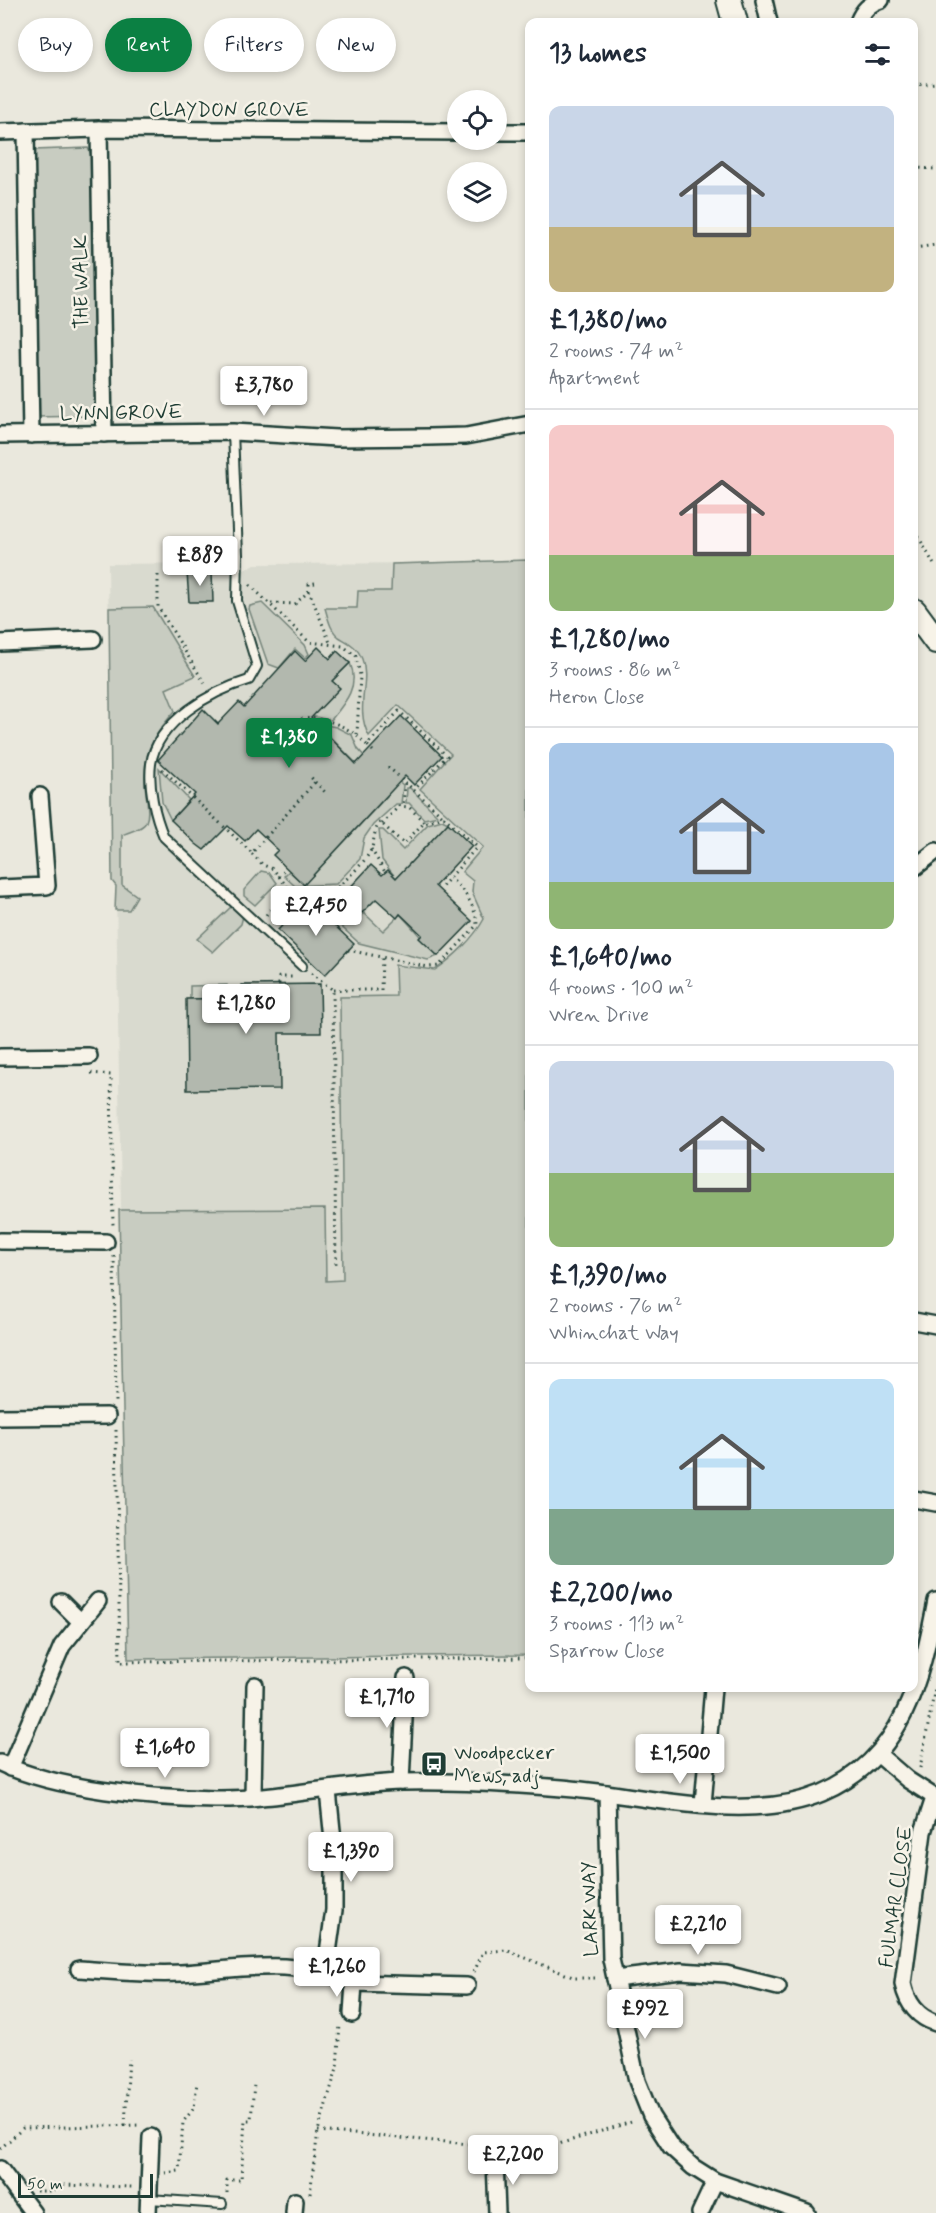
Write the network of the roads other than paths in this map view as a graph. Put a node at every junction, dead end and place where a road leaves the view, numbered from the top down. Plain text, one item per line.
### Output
1 (729, 0) edge
2 (764, 0) edge
3 (881, 0) edge
4 (734, 18) edge
5 (768, 18) edge
6 (860, 18) edge
7 (99, 129) junction
8 (26, 131) junction
9 (0, 132) edge
10 (447, 132) edge
11 (507, 132) edge
12 (525, 132) edge
13 (525, 425) edge
14 (233, 432) junction
15 (104, 434) junction
16 (0, 435) edge
17 (31, 435) junction
18 (93, 639) dead end
19 (0, 643) edge
20 (40, 796) dead end
21 (936, 852) edge
22 (918, 865) edge
23 (0, 888) edge
24 (302, 966) road end
25 (89, 1056) road end
26 (0, 1057) edge
27 (0, 1241) edge
28 (111, 1242) road end
29 (918, 1322) edge
30 (936, 1325) edge
31 (113, 1416) road end
32 (0, 1417) edge
33 (918, 1500) edge
34 (936, 1503) edge
35 (98, 1601) dead end
36 (936, 1601) edge
37 (61, 1602) dead end
38 (80, 1622) junction
39 (406, 1678) dead end
40 (918, 1678) edge
41 (255, 1685) dead end
42 (713, 1692) edge
43 (913, 1692) edge
44 (879, 1755) junction
45 (5, 1765) edge
46 (400, 1782) junction
47 (328, 1791) junction
48 (607, 1793) junction
49 (253, 1796) junction
50 (935, 1798) edge
51 (703, 1804) junction
52 (79, 1969) dead end
53 (325, 1974) junction
54 (615, 1979) junction
55 (354, 1983) junction
56 (467, 1986) road end
57 (778, 1987) dead end
58 (347, 2015) road end
59 (936, 2023) edge
60 (151, 2137) road end
61 (495, 2160) road end
62 (0, 2169) edge
63 (715, 2181) junction
64 (149, 2193) edge
65 (222, 2204) dead end
66 (33, 2213) edge
67 (497, 2213) edge
68 (700, 2213) edge
69 (807, 2213) edge

1 - 4 highway
2 - 5 street
3 - 6 street
7 - 8 street, CLAYDON GROVE
7 - 10 street, CLAYDON GROVE
7 - 15 street, THE WALK
8 - 9 street, CLAYDON GROVE
8 - 17 street
11 - 12 street
13 - 14 street, LYNN GROVE
14 - 15 street, LYNN GROVE
14 - 24 lane
15 - 17 street, LYNN GROVE
16 - 17 street, LYNN GROVE
18 - 19 street
20 - 23 street
21 - 22 street
25 - 26 street
27 - 28 street
29 - 30 street
31 - 32 street
33 - 34 street
35 - 38 street
36 - 40 street
37 - 38 street
38 - 45 street
39 - 46 street
41 - 49 street
42 - 51 street
43 - 44 street
44 - 50 street
44 - 51 street
45 - 49 street
46 - 47 street
46 - 48 street
47 - 49 street
47 - 53 street
48 - 51 street
48 - 54 street, LARK WAY
50 - 59 street, FULMAR CLOSE
52 - 53 street
53 - 55 street
54 - 57 street
54 - 63 street, LARK WAY
55 - 56 street
55 - 58 street
60 - 64 street
61 - 67 street
62 - 66 street
63 - 68 street
63 - 69 street, LARK WAY
64 - 65 lane

